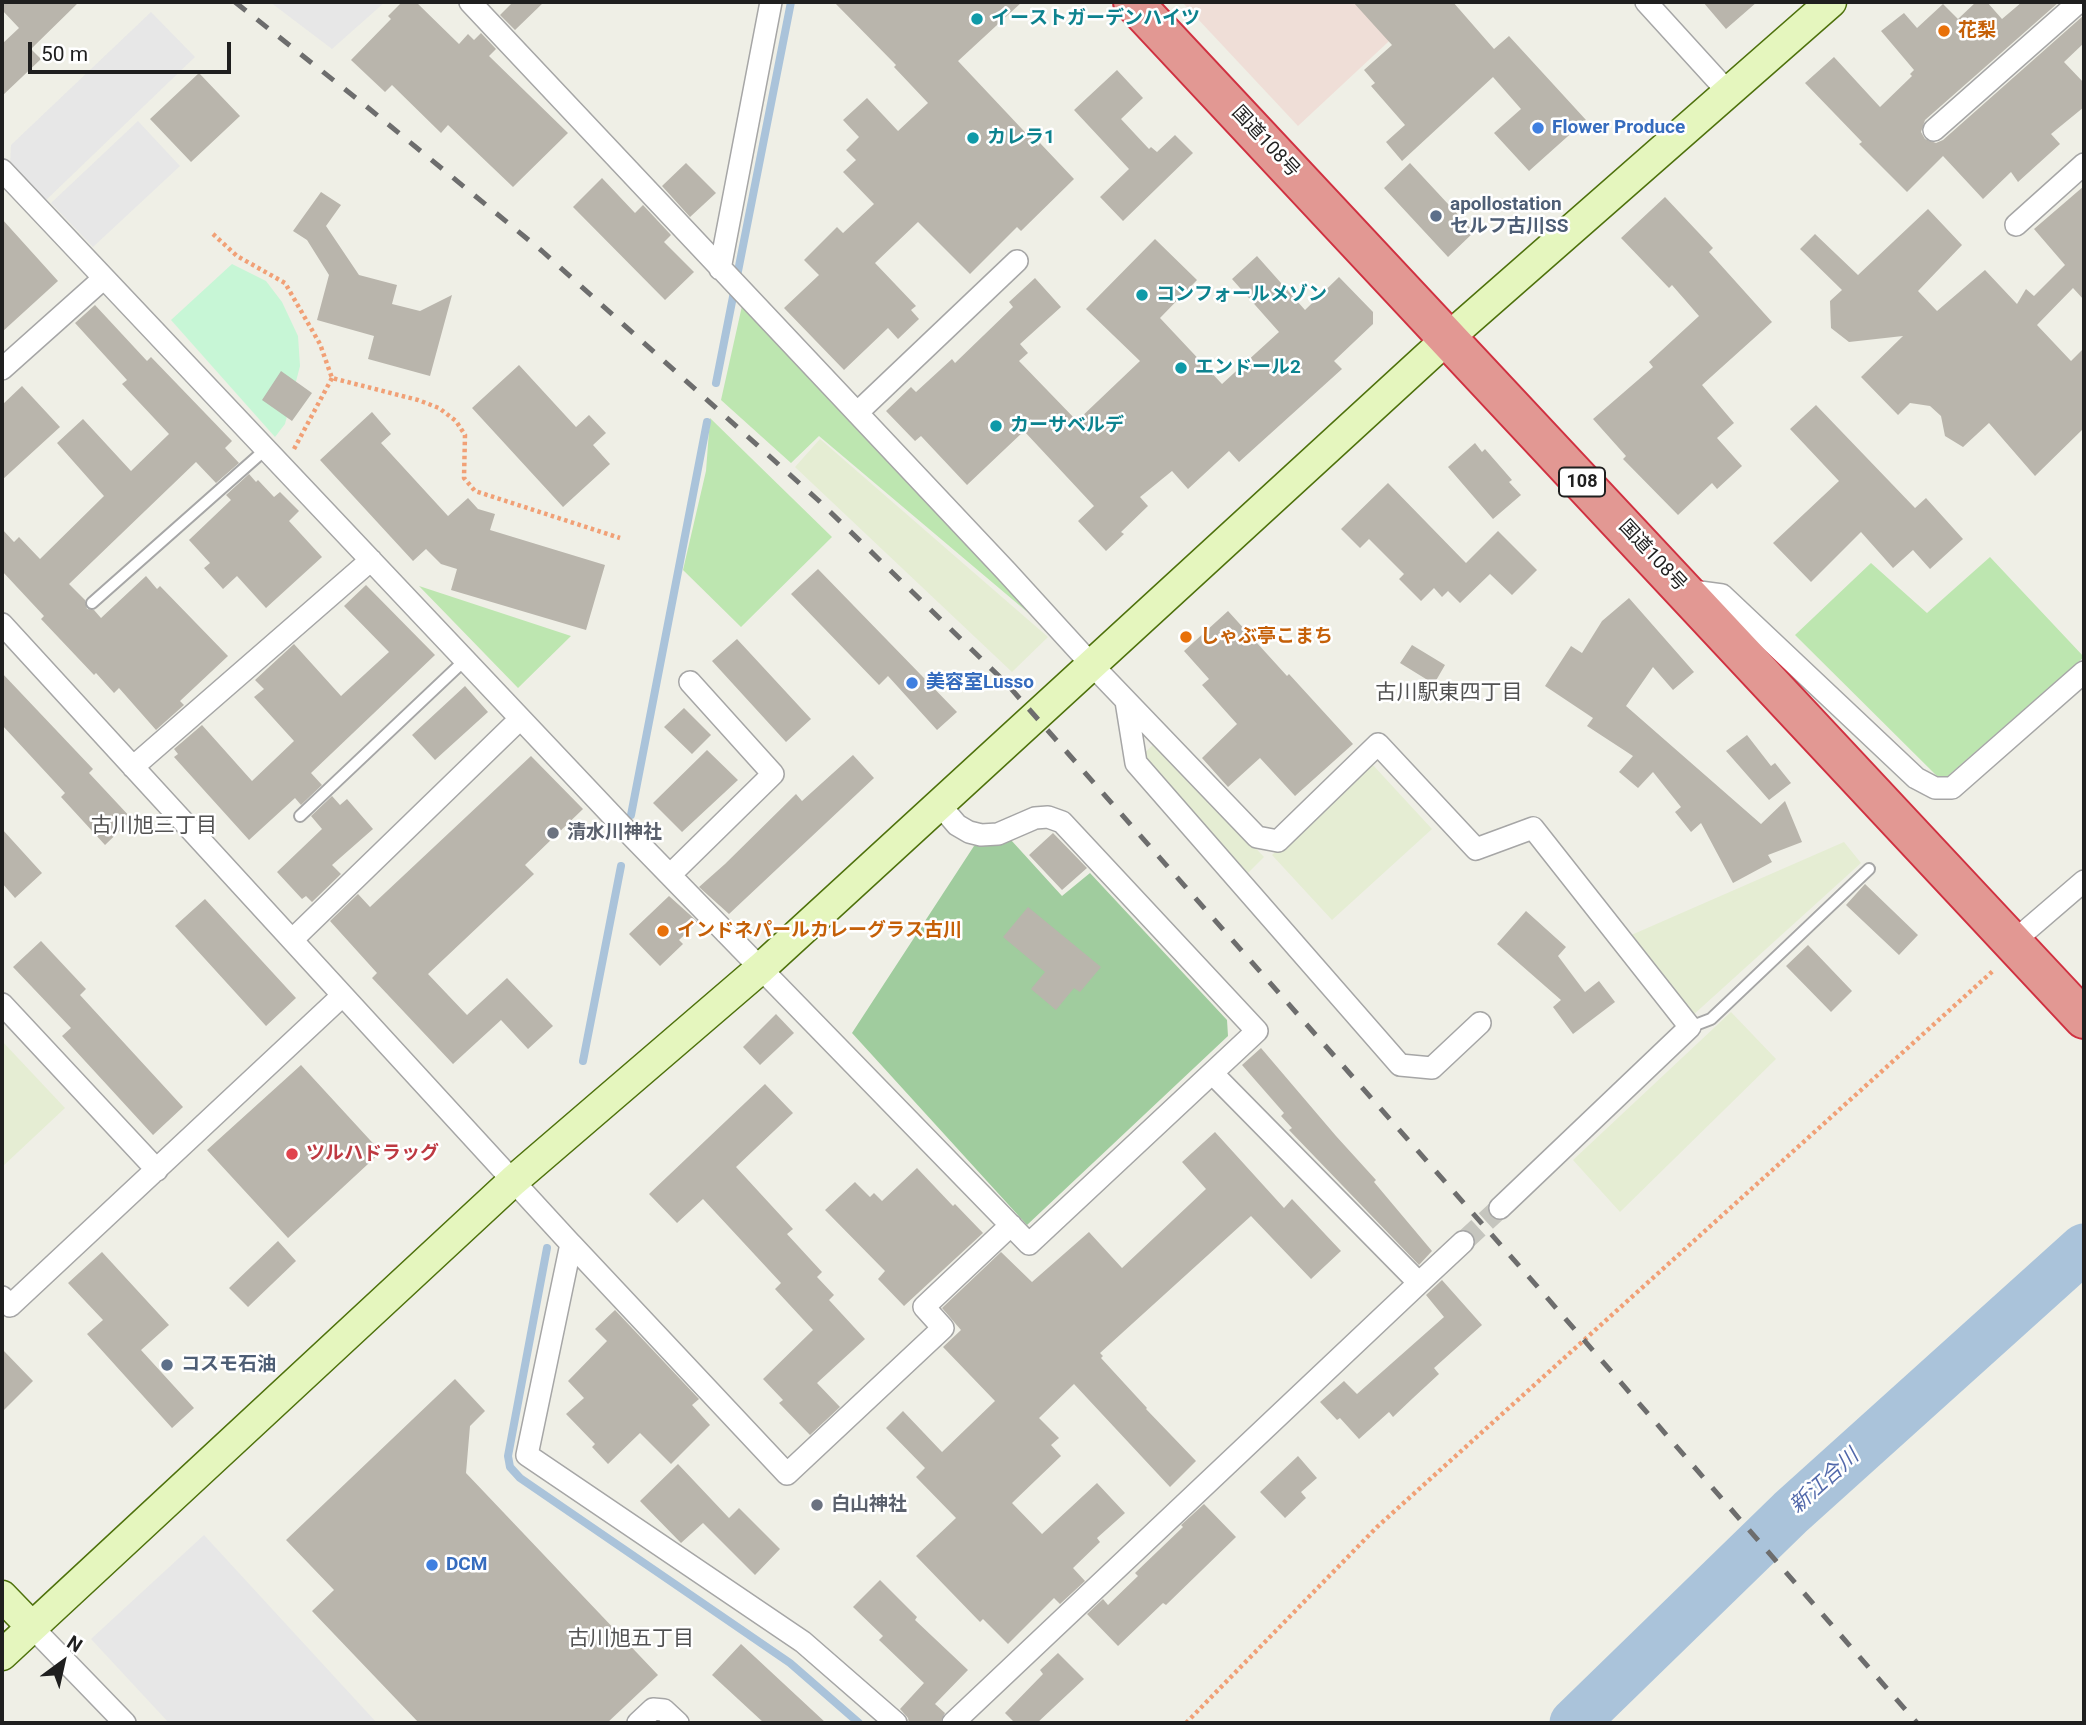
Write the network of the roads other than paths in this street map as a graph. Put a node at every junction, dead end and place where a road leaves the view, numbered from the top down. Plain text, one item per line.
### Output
1 (470, 2) edge
2 (771, 2) edge
3 (1133, 2) edge
4 (1646, 2) edge
5 (1831, 2) edge
6 (2079, 2) edge
7 (1728, 92) junction
8 (1934, 130) dead end
9 (2084, 164) edge
10 (2, 170) edge
11 (2016, 225) dead end
12 (1017, 261) dead end
13 (725, 274) junction
14 (104, 278) junction
15 (1448, 338) junction
16 (2, 369) edge
17 (857, 413) junction
18 (266, 449) junction
19 (371, 560) junction
20 (1683, 589) junction
21 (92, 604) dead end
22 (2, 624) edge
23 (465, 660) junction
24 (1091, 664) junction
25 (2084, 672) edge
26 (690, 682) dead end
27 (1126, 701) junction
28 (520, 719) junction
29 (133, 767) junction
30 (939, 804) junction
31 (300, 816) dead end
32 (1869, 870) dead end
33 (670, 875) junction
34 (2084, 881) edge
35 (292, 940) junction
36 (2022, 952) junction
37 (761, 968) junction
38 (342, 996) junction
39 (2, 1004) edge
40 (2084, 1019) edge
41 (1480, 1023) dead end
42 (1690, 1027) junction
43 (1212, 1073) junction
44 (157, 1170) junction
45 (513, 1181) junction
46 (1500, 1208) tunnel mouth
47 (1011, 1225) junction
48 (1463, 1242) tunnel mouth
49 (571, 1244) junction
50 (1419, 1283) junction
51 (2, 1297) edge
52 (2, 1596) edge
53 (32, 1627) junction
54 (2, 1655) edge
55 (125, 1723) edge
56 (638, 1723) edge
57 (678, 1723) edge
58 (896, 1723) edge
59 (953, 1723) edge

1 - 13 street
2 - 13 street
3 - 15 highway, 国道108号 / 108
4 - 7 street
5 - 7 street
6 - 8 street
7 - 15 street
9 - 11 street
10 - 14 street
12 - 17 street
13 - 17 street
14 - 16 street
14 - 18 street
15 - 20 highway, 国道108号 / 108
15 - 24 street
17 - 24 street
18 - 19 street
18 - 21 lane
19 - 23 street
19 - 29 street
20 - 25 street
20 - 36 highway, 国道108号 / 108
22 - 29 street
23 - 28 street
23 - 31 lane
24 - 27 street
24 - 30 street
26 - 33 street
27 - 41 street
27 - 42 street
28 - 33 street
28 - 35 street
29 - 35 street
30 - 37 street
30 - 43 street
32 - 42 lane
33 - 37 street
34 - 36 street
35 - 38 street
36 - 40 highway, 国道108号 / 108
37 - 45 street
37 - 47 street
38 - 44 street
38 - 45 street
39 - 44 street
42 - 46 street
43 - 47 street
43 - 50 street
44 - 51 street
45 - 49 street
45 - 53 street
47 - 49 street
48 - 50 street
49 - 58 street
50 - 59 street
52 - 53 street
53 - 54 street
53 - 55 street
56 - 57 street

